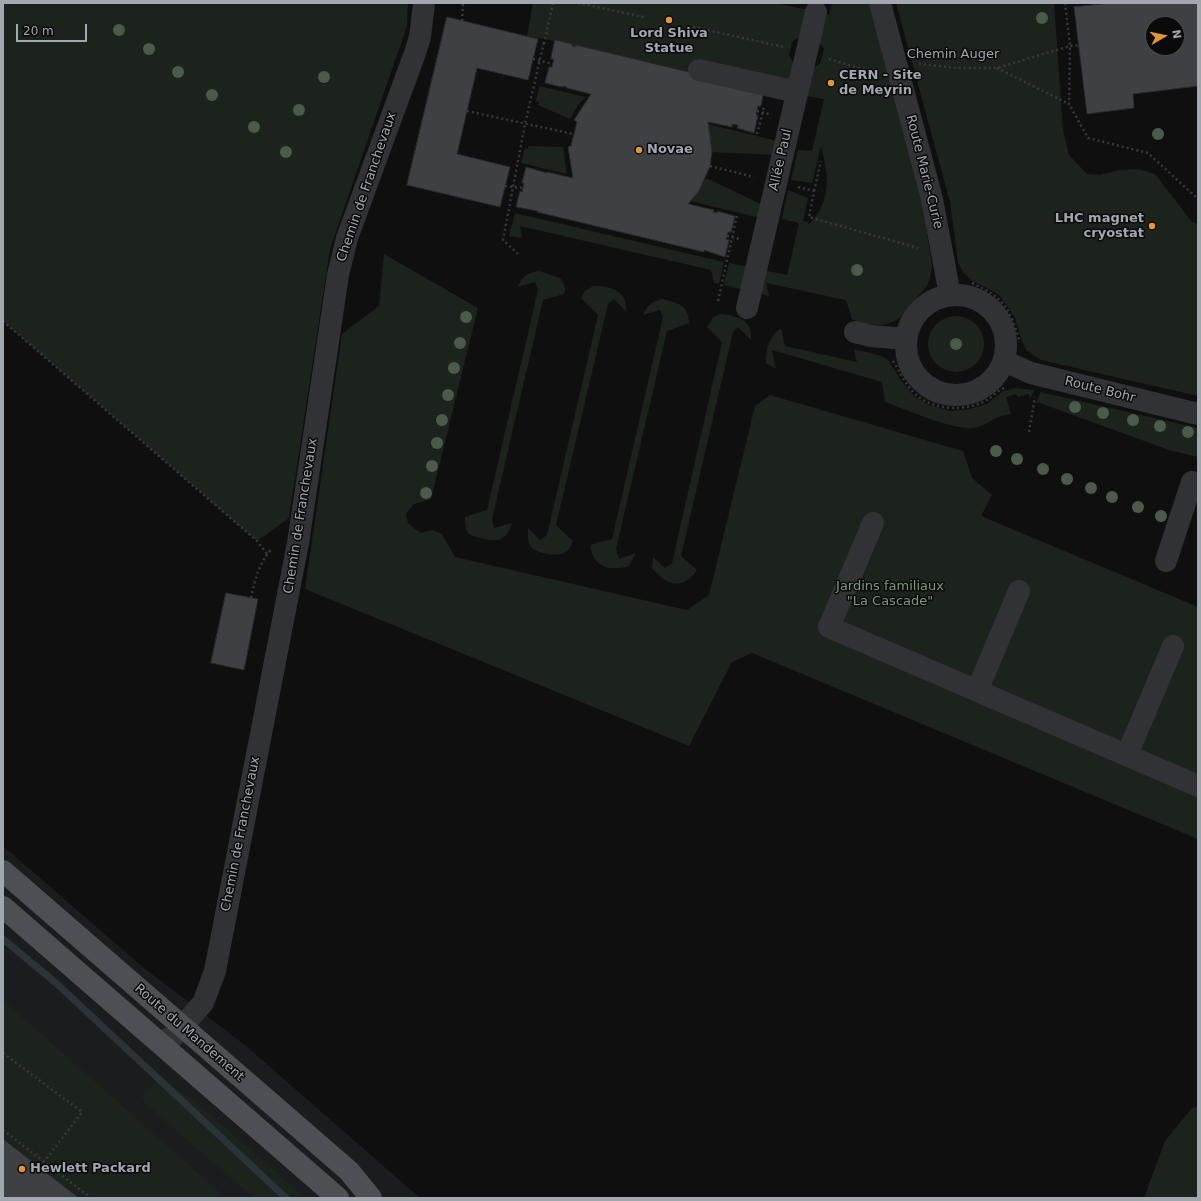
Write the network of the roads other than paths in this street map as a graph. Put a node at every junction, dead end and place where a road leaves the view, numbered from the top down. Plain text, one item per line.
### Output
1 (424, 3) edge
2 (880, 3) edge
3 (816, 12) dead end
4 (699, 70) dead end
5 (797, 92) junction
6 (950, 295) junction
7 (747, 308) dead end
8 (855, 332) dead end
9 (906, 339) junction
10 (1004, 361) junction
11 (1198, 414) edge
12 (1192, 482) dead end
13 (873, 522) dead end
14 (1166, 561) dead end
15 (1019, 591) dead end
16 (1173, 646) dead end
17 (977, 691) junction
18 (1127, 755) junction
19 (1198, 786) edge
20 (3, 871) edge
21 (3, 907) edge
22 (182, 1027) junction
23 (159, 1042) junction
24 (338, 1198) edge
25 (372, 1198) edge

1 - 22 street, Chemin de Franchevaux
2 - 6 street, Route Marie-Curie
3 - 5 street, Allée Paul
4 - 5 street
5 - 7 street, Allée Paul
6 - 9 street
6 - 10 street
8 - 9 street
9 - 10 street
10 - 11 street, Route Bohr
12 - 14 street
13 - 17 street
15 - 17 street
16 - 18 street
17 - 18 street
18 - 19 street
20 - 22 main road, Route du Mandement
21 - 23 main road, Route du Mandement
22 - 23 street, Chemin de Franchevaux
22 - 25 main road, Route du Mandement
23 - 24 main road, Route du Mandement

